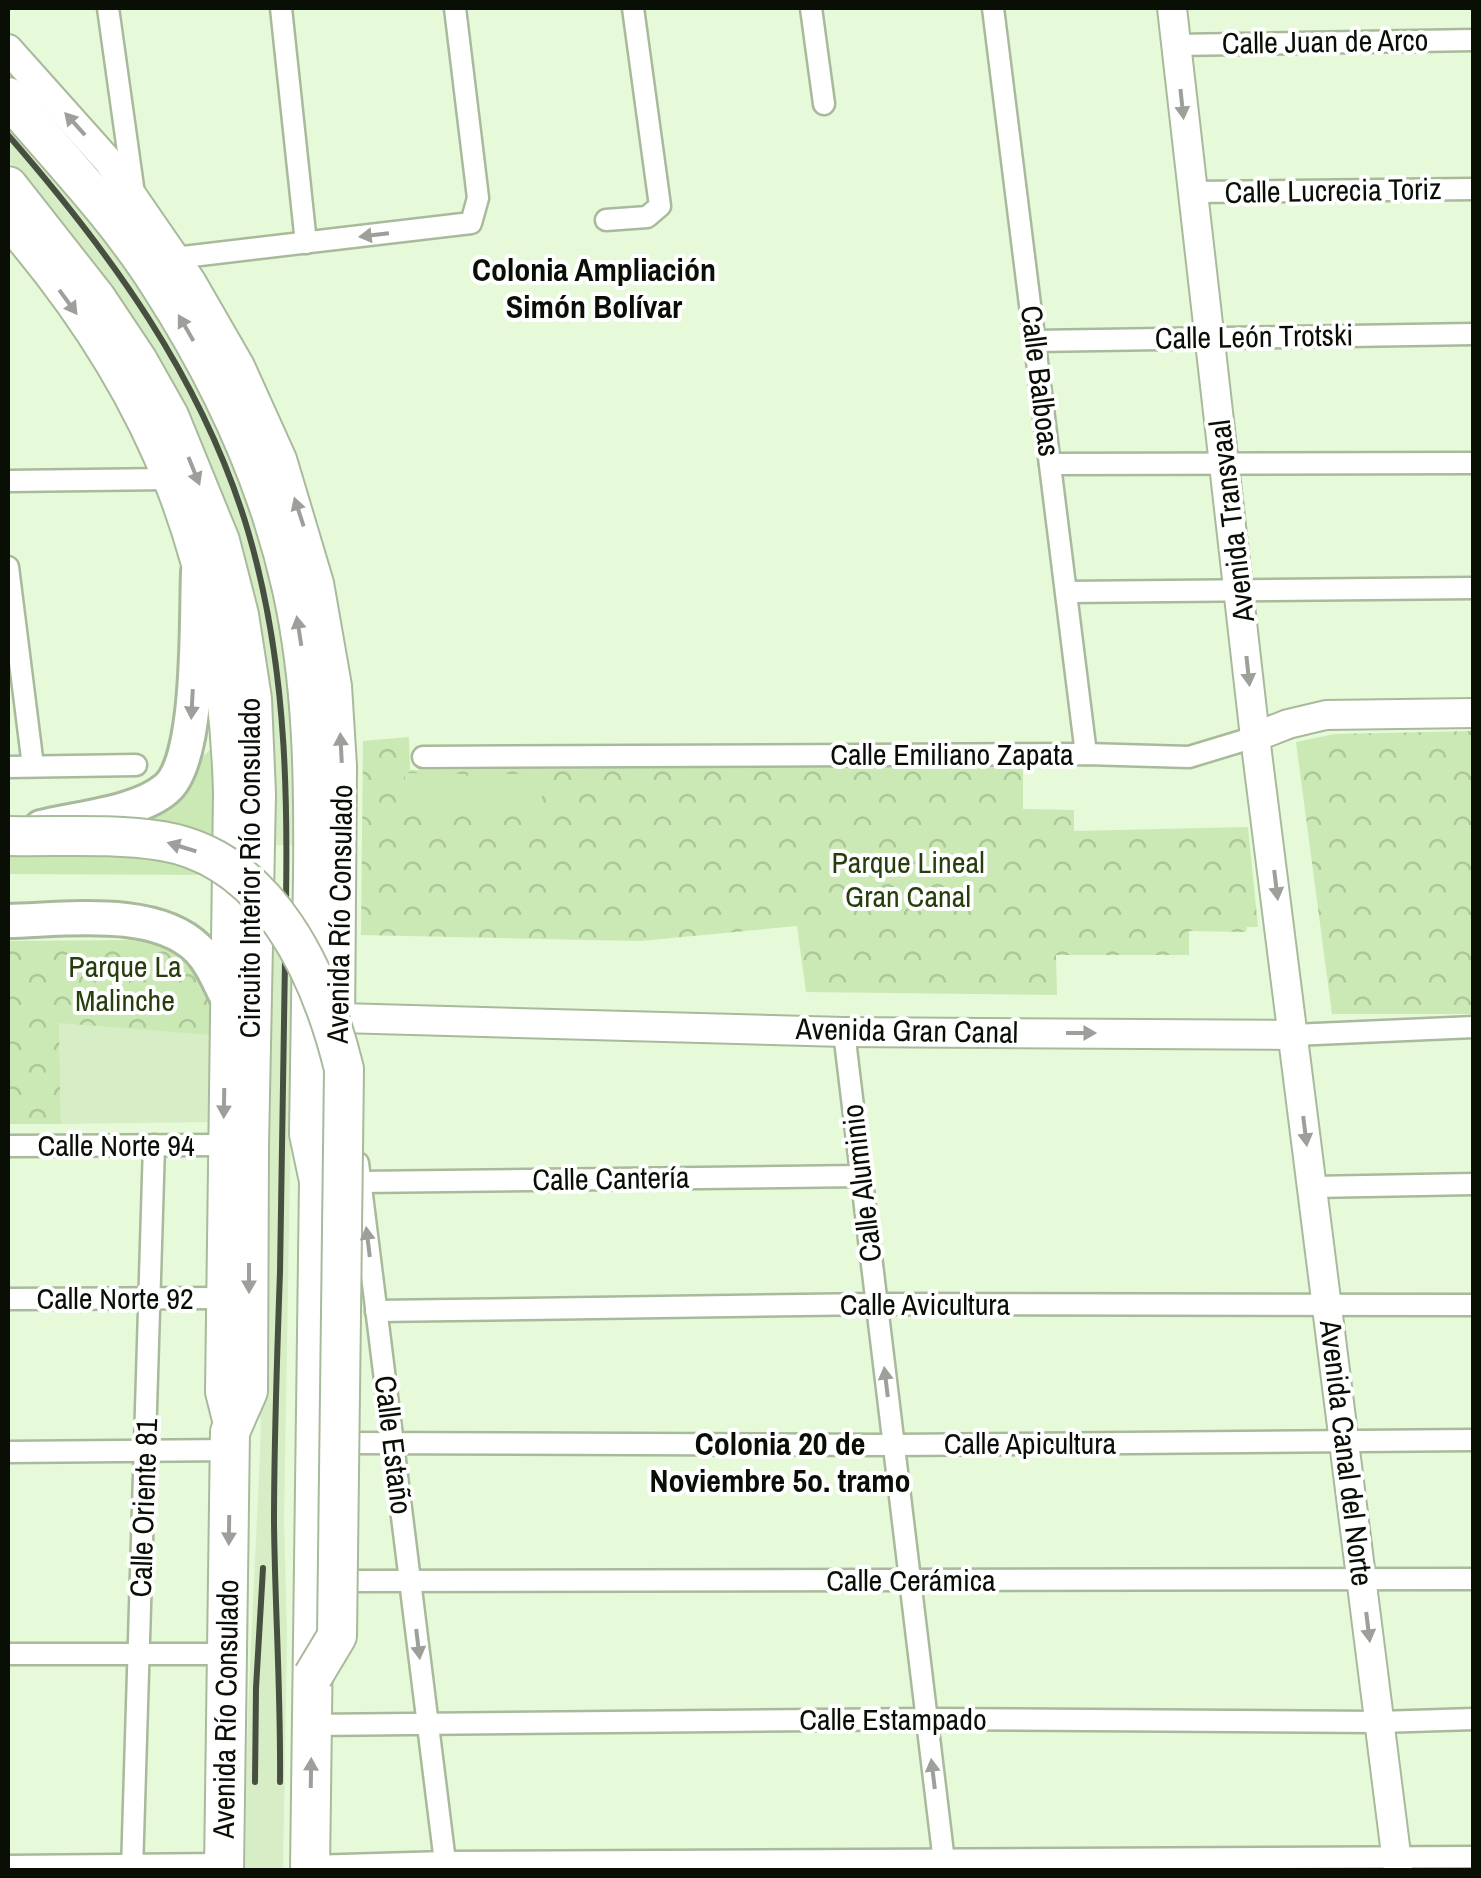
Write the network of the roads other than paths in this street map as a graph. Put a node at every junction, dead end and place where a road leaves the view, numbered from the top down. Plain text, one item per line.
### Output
1 (108, 8) edge
2 (281, 8) edge
3 (455, 8) edge
4 (633, 8) edge
5 (811, 8) edge
6 (993, 8) edge
7 (1172, 8) edge
8 (1474, 40) edge
9 (1176, 45) junction
10 (8, 49) edge
11 (8, 97) edge
12 (824, 104) dead end
13 (8, 186) edge
14 (1474, 189) edge
15 (1192, 192) junction
16 (134, 196) junction
17 (606, 220) dead end
18 (8, 225) edge
19 (306, 243) junction
20 (175, 258) junction
21 (1474, 334) edge
22 (1210, 336) junction
23 (1034, 341) junction
24 (1474, 463) edge
25 (1050, 464) junction
26 (1226, 464) junction
27 (168, 479) junction
28 (8, 480) edge
29 (8, 568) edge
30 (198, 572) junction
31 (1474, 588) edge
32 (1240, 589) junction
33 (1067, 592) junction
34 (1474, 713) edge
35 (1255, 737) junction
36 (1086, 754) junction
37 (423, 757) dead end
38 (136, 764) dead end
39 (33, 766) junction
40 (8, 767) edge
41 (8, 836) edge
42 (327, 845) junction
43 (242, 846) junction
44 (8, 920) edge
45 (241, 935) junction
46 (327, 937) junction
47 (226, 996) junction
48 (340, 1018) junction
49 (1474, 1028) edge
50 (844, 1032) junction
51 (1293, 1034) junction
52 (154, 1145) junction
53 (224, 1145) junction
54 (8, 1146) edge
55 (861, 1176) junction
56 (319, 1182) junction
57 (360, 1182) junction
58 (1474, 1184) edge
59 (1312, 1187) junction
60 (8, 1298) edge
61 (222, 1298) junction
62 (151, 1300) junction
63 (877, 1304) junction
64 (1474, 1305) edge
65 (1327, 1307) junction
66 (376, 1311) junction
67 (1474, 1440) edge
68 (230, 1441) junction
69 (1344, 1442) junction
70 (347, 1443) dead end
71 (393, 1443) junction
72 (894, 1445) junction
73 (8, 1452) edge
74 (146, 1452) junction
75 (1474, 1578) edge
76 (1362, 1580) junction
77 (348, 1581) dead end
78 (410, 1581) junction
79 (910, 1582) junction
80 (8, 1654) edge
81 (138, 1654) junction
82 (227, 1654) junction
83 (312, 1676) junction
84 (927, 1719) junction
85 (1474, 1719) edge
86 (1380, 1722) junction
87 (312, 1724) junction
88 (428, 1724) junction
89 (1474, 1857) edge
90 (1397, 1864) edge
91 (944, 1865) edge
92 (8, 1866) edge
93 (446, 1866) edge
94 (132, 1868) edge
95 (224, 1868) edge
96 (310, 1869) edge

1 - 16 street
2 - 19 street
3 -> 19 street
4 - 17 street
5 - 12 street
6 - 23 street, Calle Balboas
7 - 9 main road, Avenida Transvaal
8 - 9 street, Calle Juan de Arco
9 -> 15 main road, Avenida Transvaal
16 -> 10 main road, Avenida Río Consulado
42 -> 11 highway, Circuito Interior Río Consulado
13 -> 43 highway, Circuito Interior Río Consulado
14 - 15 street, Calle Lucrecia Toriz
15 - 22 main road, Avenida Transvaal
16 - 20 main road, Avenida Río Consulado
18 -> 27 main road
19 - 20 street
42 -> 20 main road, Avenida Río Consulado
21 - 22 street, Calle León Trotski
22 - 23 street, Calle León Trotski
22 - 26 main road, Avenida Transvaal
23 - 25 street, Calle Balboas
24 - 26 street
25 - 26 street
25 - 33 street, Calle Balboas
26 - 32 main road, Avenida Transvaal
27 - 28 street
27 - 30 main road
29 - 39 street
30 -> 41 main road
30 - 43 main road
31 - 32 street
32 - 33 street
32 -> 35 main road, Avenida Transvaal
33 - 36 street, Calle Balboas
34 - 35 main road, Calle Emiliano Zapata
35 - 36 street, Calle Emiliano Zapata
35 -> 51 main road, Avenida Transvaal
36 - 37 street, Calle Emiliano Zapata
38 - 39 street
39 - 40 street
83 -> 41 highway, bridge
42 - 46 highway, Circuito Interior Río Consulado
43 - 45 highway, Circuito Interior Río Consulado
44 - 47 main road
45 - 47 main road, Avenida Río Consulado
45 -> 68 highway, Circuito Interior Río Consulado
46 - 48 main road, Avenida Río Consulado
46 - 56 highway, Circuito Interior Río Consulado
47 -> 53 main road, Avenida Río Consulado
48 - 50 main road, Avenida Gran Canal
48 - 56 main road, Avenida Río Consulado
48 - 57 street, Calle Estaño
49 - 51 street, Avenida Gran Canal
50 -> 51 main road, Avenida Gran Canal
50 - 55 street, Calle Aluminio
51 -> 59 main road, Avenida Canal del Norte
52 - 53 street, Calle Norte 94
52 - 54 street, Calle Norte 94
52 - 62 street, Calle Oriente 81
53 - 61 main road, Avenida Río Consulado
55 - 57 street, Calle Cantería
55 - 63 street, Calle Aluminio
56 - 83 highway, Avenida Río Consulado
66 -> 57 street, Calle Estaño
58 - 59 street
59 - 65 main road, Avenida Canal del Norte
60 - 62 street, Calle Norte 92
61 - 62 street, Calle Norte 92
61 - 68 main road, Avenida Río Consulado
62 - 74 street, Calle Oriente 81
63 - 65 street, Calle Avicultura
63 - 66 street, Calle Avicultura
72 -> 63 street, Calle Aluminio
64 - 65 street, Calle Avicultura
65 - 69 main road, Avenida Canal del Norte
66 - 71 street, Calle Estaño
67 - 69 street, Calle Apicultura
68 - 74 street
68 -> 82 highway, Avenida Río Consulado
69 - 72 street, Calle Apicultura
69 - 76 main road, Avenida Canal del Norte
70 - 71 street, Calle Apicultura
71 - 72 street, Calle Apicultura
71 - 78 street, Calle Estaño
72 - 79 street, Calle Aluminio
73 - 74 street
74 - 81 street, Calle Oriente 81
75 - 76 street, Calle Cerámica
76 - 79 street, Calle Cerámica
76 -> 86 main road, Avenida Canal del Norte
77 - 78 street, Calle Cerámica
78 - 79 street, Calle Cerámica
78 -> 88 street, Calle Estaño
79 - 84 street, Calle Aluminio
80 - 81 street
81 - 82 street
81 - 94 street, Calle Oriente 81
82 - 95 highway, Avenida Río Consulado
83 - 87 highway, Avenida Río Consulado
84 - 86 street, Calle Estampado
84 - 88 street, Calle Estampado
91 -> 84 street, Calle Aluminio
85 - 86 street, Calle Estampado
86 - 90 main road, Avenida Canal del Norte
87 - 88 street, Calle Estampado
96 -> 87 highway, Avenida Río Consulado
88 - 93 street, Calle Estaño
89 - 90 street
90 - 91 street
91 - 93 street
92 - 94 street
93 - 96 street
94 - 95 street

